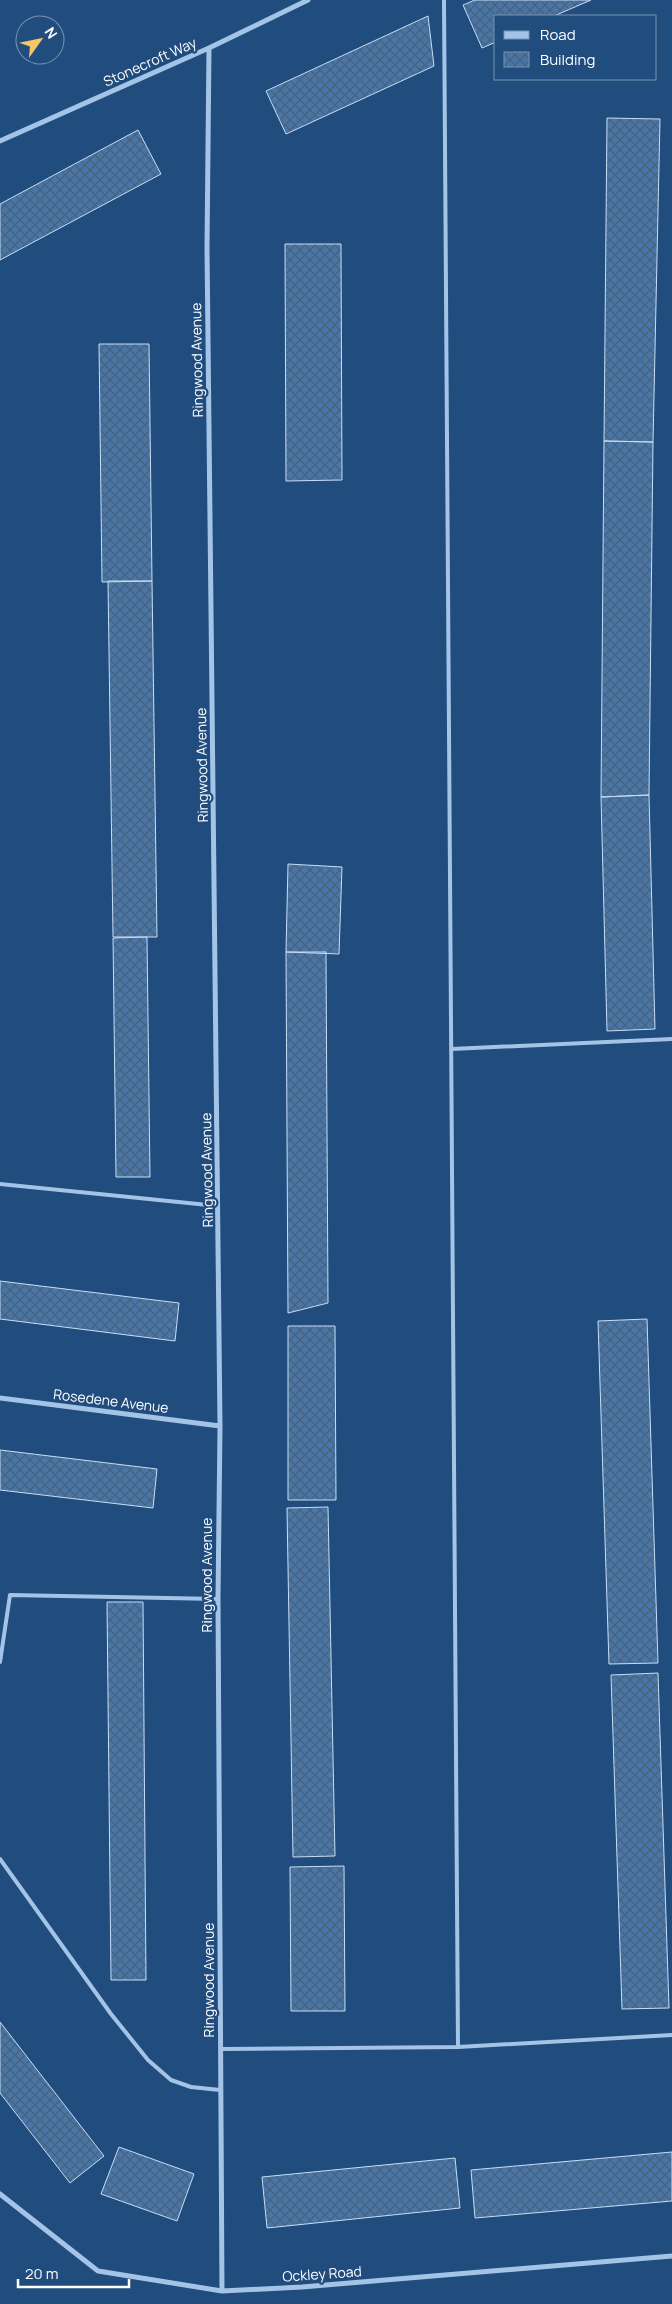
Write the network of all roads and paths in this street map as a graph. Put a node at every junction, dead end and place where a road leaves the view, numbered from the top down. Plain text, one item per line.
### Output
1 (308, 0) edge
2 (444, 0) edge
3 (208, 48) junction
4 (0, 140) edge
5 (672, 1039) edge
6 (452, 1049) junction
7 (0, 1184) edge
8 (218, 1206) junction
9 (0, 1398) edge
10 (220, 1426) junction
11 (218, 1599) junction
12 (0, 1662) edge
13 (0, 1859) edge
14 (672, 2035) edge
15 (458, 2047) junction
16 (220, 2049) junction
17 (220, 2090) junction
18 (0, 2194) edge
19 (672, 2256) edge
20 (222, 2291) junction

1 - 3 street, Stonecroft Way
2 - 6 lane
3 - 4 street, Stonecroft Way
3 - 8 street, Ringwood Avenue
5 - 6 lane
6 - 15 lane
7 - 8 lane
8 - 10 street, Ringwood Avenue
9 - 10 street, Rosedene Avenue
10 - 11 street, Ringwood Avenue
11 - 12 lane
11 - 16 street, Ringwood Avenue
13 - 17 lane
14 - 15 lane
15 - 16 lane
16 - 17 street, Ringwood Avenue
17 - 20 street, Ringwood Avenue
18 - 20 street, Ockley Road
19 - 20 street, Ockley Road

